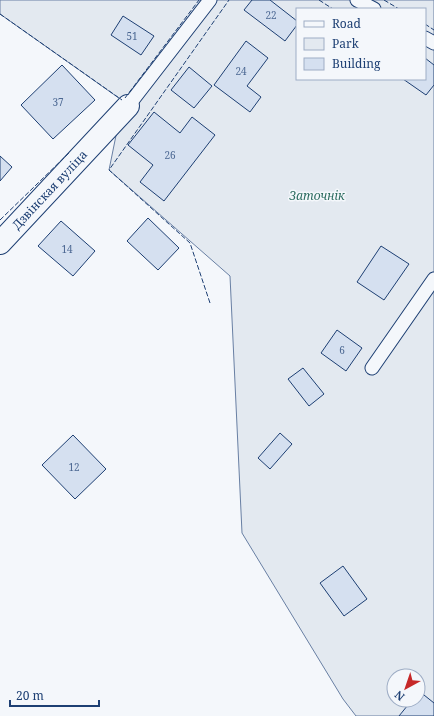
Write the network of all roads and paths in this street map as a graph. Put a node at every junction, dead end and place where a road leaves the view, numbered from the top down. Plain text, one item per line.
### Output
1 (210, 0) edge
2 (356, 0) edge
3 (372, 8) edge
4 (128, 106) joint
5 (0, 243) edge
6 (434, 279) edge
7 (372, 368) dead end

1 - 4 lane
2 - 3 lane
4 - 5 street, Дзвінская вуліца
6 - 7 lane

